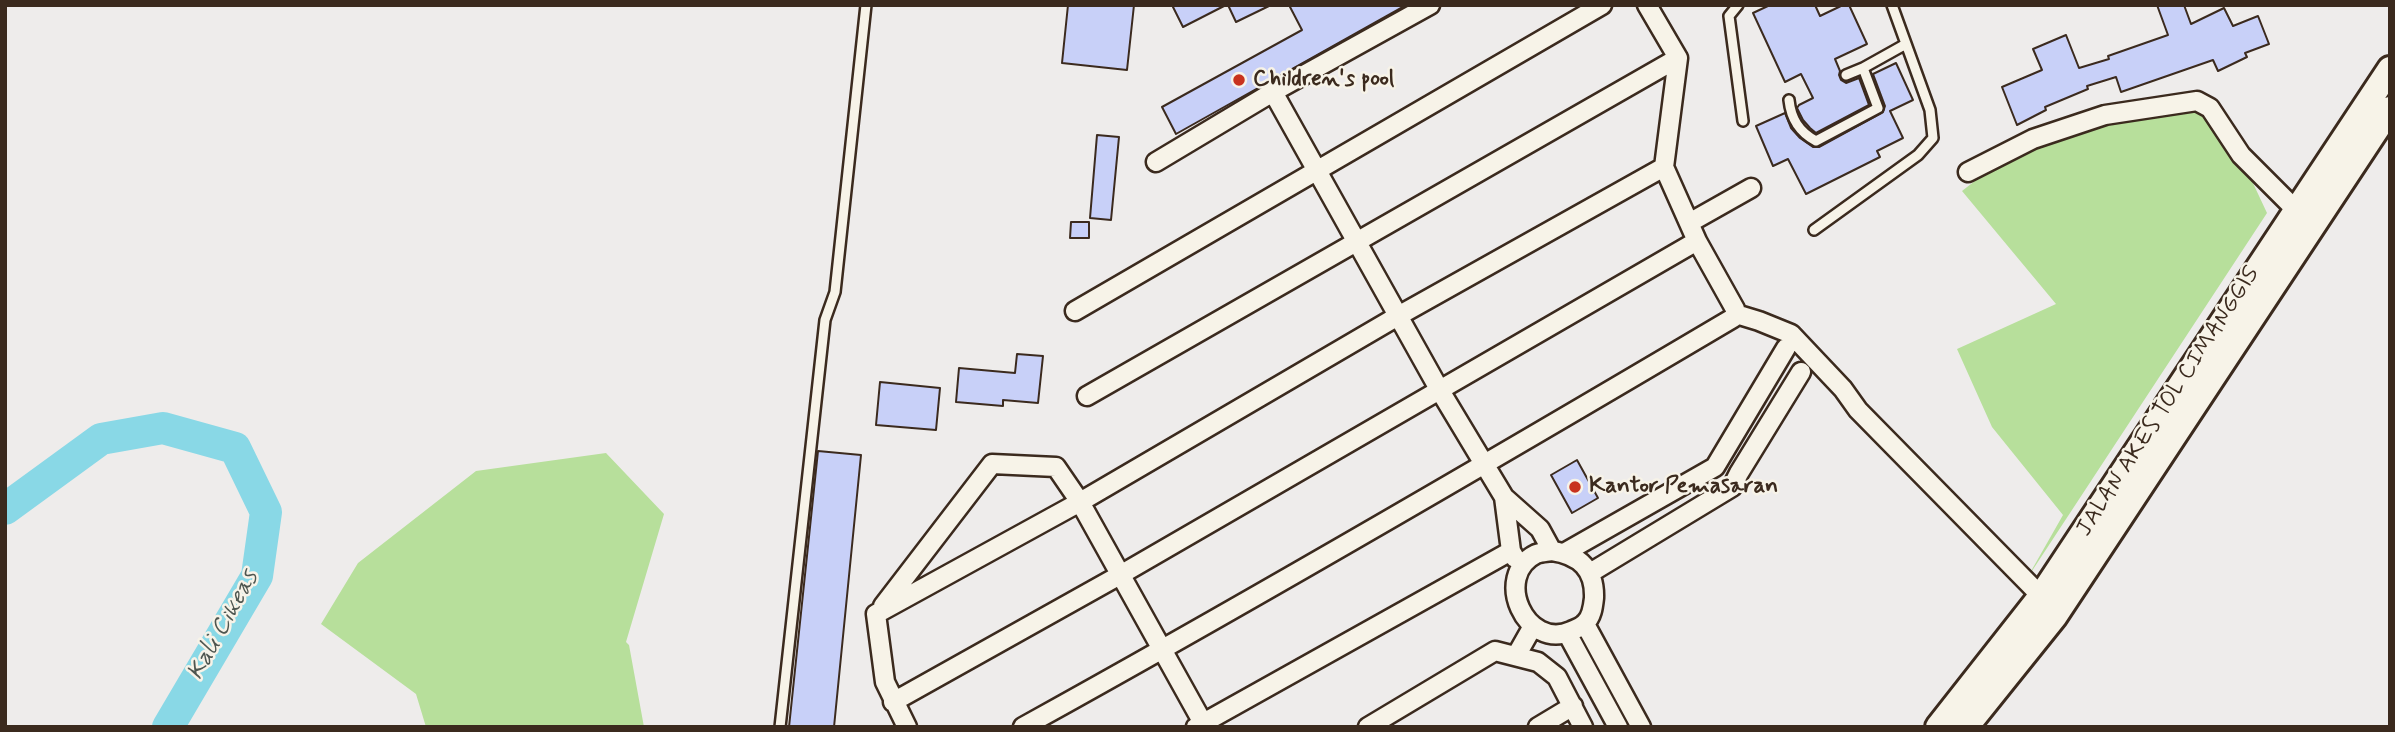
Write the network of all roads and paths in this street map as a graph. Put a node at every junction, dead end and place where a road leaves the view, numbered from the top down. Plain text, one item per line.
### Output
1 (866, 5) edge
2 (1430, 5) edge
3 (1602, 5) edge
4 (1647, 5) edge
5 (1738, 5) edge
6 (1892, 5) edge
7 (1906, 44) junction
8 (1678, 58) junction
9 (1863, 68) junction
10 (2390, 69) edge
11 (1846, 75) dead end
12 (1273, 92) junction
13 (1789, 100) dead end
14 (2390, 109) edge
15 (1743, 121) dead end
16 (1156, 162) dead end
17 (1664, 167) junction
18 (1316, 171) junction
19 (1968, 172) dead end
20 (1751, 188) dead end
21 (2296, 210) junction
22 (1689, 223) junction
23 (1814, 230) dead end
24 (1697, 241) junction
25 (1357, 242) junction
26 (1075, 311) dead end
27 (1736, 314) junction
28 (1398, 316) junction
29 (1786, 348) dead end
30 (1801, 372) dead end
31 (1439, 389) junction
32 (1087, 396) dead end
33 (1485, 465) junction
34 (1716, 467) junction
35 (1732, 486) junction
36 (1504, 497) junction
37 (1080, 502) junction
38 (1511, 551) junction
39 (1558, 552) junction
40 (1521, 568) junction
41 (1590, 573) junction
42 (1121, 575) junction
43 (2041, 596) junction
44 (876, 614) junction
45 (1585, 624) junction
46 (1533, 626) junction
47 (1567, 633) junction
48 (1161, 650) junction
49 (1516, 656) junction
50 (893, 702) junction
51 (1573, 706) junction
52 (1199, 725) edge
53 (1950, 725) edge
54 (780, 727) edge
55 (907, 727) edge
56 (1023, 727) edge
57 (1368, 727) edge
58 (1538, 727) edge
59 (1583, 727) edge
60 (1618, 727) edge
61 (1641, 727) edge

1 - 54 lane
2 - 12 street
3 - 18 street
4 - 8 street
5 - 15 lane
6 - 7 lane
7 - 9 lane
7 - 23 lane
8 - 17 street
8 - 25 street
9 - 11 lane
9 - 13 lane
10 - 21 main road, JALAN AKES TOL CIMANGGIS
12 - 16 street
12 - 18 street
14 - 53 main road
17 - 22 street
17 - 28 street
18 - 25 street
18 - 26 street
19 - 21 street
20 - 22 street
21 - 43 main road, JALAN AKES TOL CIMANGGIS
22 - 24 street
24 - 27 street
24 - 31 street
25 - 28 street
25 - 32 street
27 - 33 street
27 - 43 street
28 - 31 street
28 - 37 street
29 - 34 street
30 - 35 street
31 - 33 street
31 - 42 street
33 - 36 street
33 - 48 street
34 - 35 street
34 - 39 street
35 - 41 street
36 - 38 street
36 - 39 street
37 - 42 street
37 - 44 street
37 - 44 street
38 - 40 street
38 - 52 street
39 - 40 street
39 - 41 street
40 - 46 street
41 - 45 street
42 - 48 street
42 - 50 street
43 - 53 main road, JALAN AKES TOL CIMANGGIS
44 - 50 street
45 - 47 street
45 - 61 street
46 - 47 street
46 - 49 street
47 - 60 street
48 - 52 street
48 - 56 street
49 - 51 street
49 - 57 street
50 - 55 street
51 - 58 street
51 - 59 street

